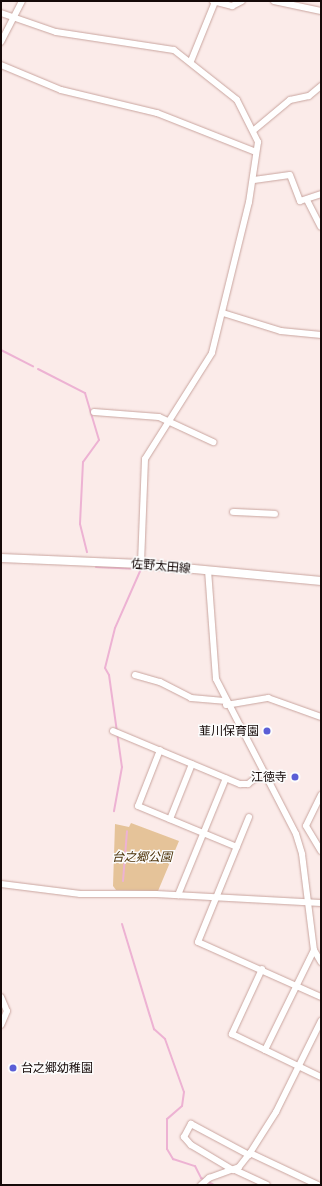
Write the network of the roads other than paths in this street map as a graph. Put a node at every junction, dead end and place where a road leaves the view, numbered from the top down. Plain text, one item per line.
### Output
1 (22, 1) edge
2 (242, 1) edge
3 (274, 1) edge
4 (214, 2) edge
5 (321, 11) edge
6 (1, 13) edge
7 (14, 17) junction
8 (1, 42) edge
9 (191, 61) junction
10 (1, 65) edge
11 (321, 86) edge
12 (254, 130) junction
13 (256, 152) junction
14 (254, 180) junction
15 (321, 194) edge
16 (307, 200) junction
17 (321, 227) edge
18 (223, 313) junction
19 (321, 335) edge
20 (94, 412) dead end
21 (168, 420) junction
22 (213, 442) dead end
23 (233, 512) dead end
24 (275, 514) dead end
25 (1, 558) edge
26 (141, 564) junction
27 (208, 570) junction
28 (321, 580) edge
29 (135, 675) dead end
30 (225, 703) junction
31 (321, 717) edge
32 (115, 732) dead end
33 (160, 750) junction
34 (192, 764) junction
35 (263, 772) junction
36 (226, 778) junction
37 (321, 795) edge
38 (314, 809) junction
39 (321, 813) edge
40 (249, 818) dead end
41 (170, 820) junction
42 (308, 829) junction
43 (203, 833) junction
44 (296, 834) junction
45 (237, 847) junction
46 (321, 851) edge
47 (1, 884) edge
48 (178, 895) junction
49 (216, 897) junction
50 (307, 903) junction
51 (321, 904) edge
52 (314, 950) junction
53 (321, 962) edge
54 (262, 969) junction
55 (296, 985) junction
56 (1, 997) edge
57 (321, 997) edge
58 (321, 1021) edge
59 (1, 1025) edge
60 (266, 1050) junction
61 (299, 1066) junction
62 (321, 1076) edge
63 (249, 1154) junction
64 (234, 1170) junction
65 (201, 1185) edge
66 (267, 1185) edge
67 (318, 1185) edge

1 - 7 street
2 - 4 street
3 - 5 street
4 - 9 street
6 - 7 street
7 - 8 street
7 - 9 street
9 - 12 street
10 - 13 street
11 - 12 street
12 - 13 street
13 - 14 street
14 - 16 street
14 - 18 street
15 - 16 street
16 - 17 street
18 - 19 street
18 - 21 street
20 - 21 street
21 - 22 street
21 - 26 street
23 - 24 street
25 - 26 main road, 佐野太田線
26 - 27 main road, 佐野太田線
27 - 28 main road, 佐野太田線
27 - 30 street
29 - 30 street
30 - 31 street
30 - 35 street
32 - 33 street
33 - 34 street
33 - 41 street
34 - 36 street
34 - 41 street
35 - 36 street
35 - 44 street
36 - 43 street
37 - 38 street
38 - 39 street
38 - 42 street
40 - 45 street
41 - 43 street
42 - 44 street
42 - 46 street
43 - 45 street
43 - 48 street
44 - 50 street
45 - 49 street
47 - 48 street
48 - 49 street
49 - 50 street
49 - 54 street
50 - 51 street
50 - 52 street
52 - 53 street
52 - 55 street
54 - 55 street
54 - 60 street
55 - 57 street
55 - 60 street
56 - 59 street
58 - 61 street
60 - 61 street
61 - 62 street
61 - 63 street
63 - 64 street
63 - 64 street
63 - 67 street
64 - 65 street
64 - 66 street

